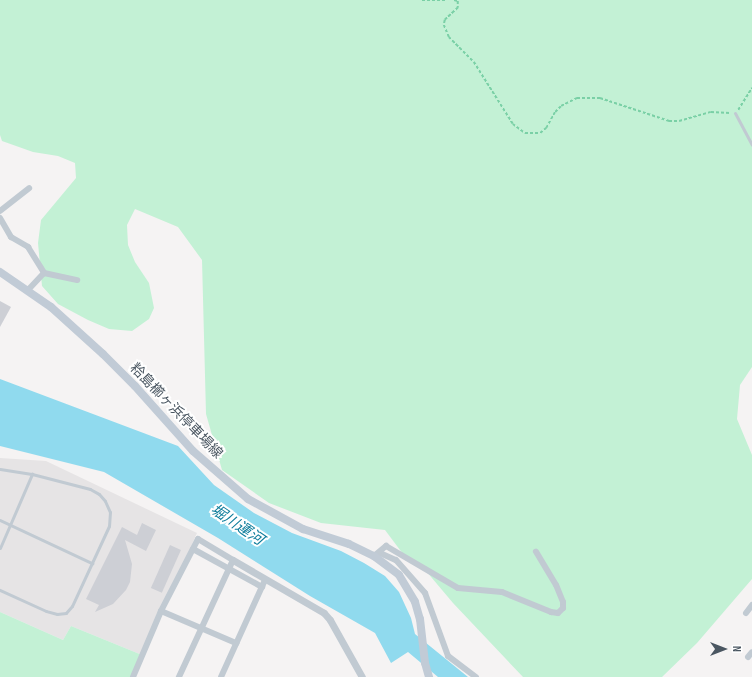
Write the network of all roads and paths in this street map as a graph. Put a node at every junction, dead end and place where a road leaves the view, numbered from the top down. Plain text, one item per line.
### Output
1 (422, 0) edge
2 (446, 0) edge
3 (454, 0) edge
4 (752, 88) edge
5 (735, 113) junction
6 (752, 145) edge
7 (29, 188) dead end
8 (0, 211) edge
9 (0, 218) edge
10 (0, 272) edge
11 (44, 273) junction
12 (77, 280) dead end
13 (28, 290) junction
14 (0, 469) edge
15 (32, 474) junction
16 (0, 520) edge
17 (11, 525) junction
18 (0, 548) edge
19 (193, 549) junction
20 (536, 552) dead end
21 (377, 555) junction
22 (233, 560) junction
23 (92, 563) junction
24 (229, 568) junction
25 (265, 580) junction
26 (262, 587) junction
27 (0, 590) edge
28 (752, 605) edge
29 (161, 611) junction
30 (746, 613) dead end
31 (201, 628) junction
32 (236, 643) junction
33 (133, 677) edge
34 (179, 677) edge
35 (221, 677) edge
36 (362, 677) edge
37 (428, 677) edge
38 (476, 677) edge

1 - 2 path
3 - 5 path
4 - 5 path
5 - 6 lane
7 - 8 street
9 - 11 street
10 - 13 main road, 粭島櫛ヶ浜停車場線
11 - 12 street
11 - 13 street
13 - 21 main road, 粭島櫛ヶ浜停車場線
14 - 15 lane
15 - 17 lane
15 - 23 lane
16 - 17 lane
17 - 18 lane
17 - 23 lane
19 - 22 street
19 - 24 street
19 - 29 street
20 - 21 street
21 - 37 main road, 粭島櫛ヶ浜停車場線
21 - 38 street
22 - 24 street
22 - 25 street
23 - 27 lane
24 - 26 street
24 - 31 street
25 - 26 street
25 - 36 street
26 - 32 street
28 - 30 street
29 - 31 street
29 - 33 street
31 - 32 street
31 - 34 street
32 - 35 street

